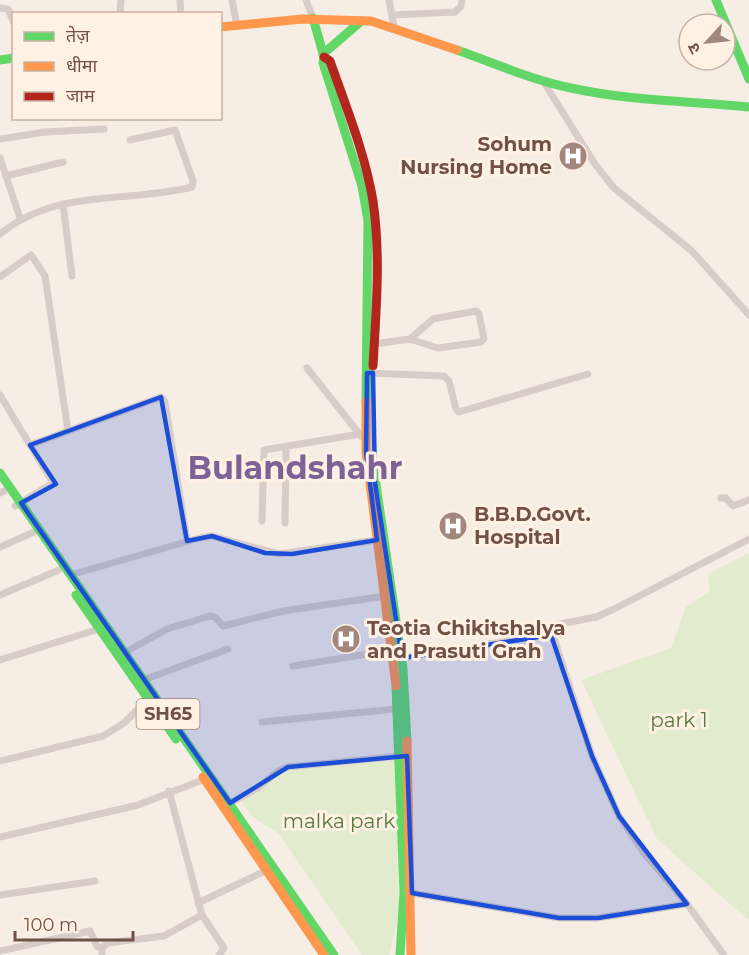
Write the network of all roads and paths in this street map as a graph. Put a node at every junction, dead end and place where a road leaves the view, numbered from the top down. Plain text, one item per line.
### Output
1 (232, 0) edge
2 (306, 0) edge
3 (389, 0) edge
4 (462, 0) edge
5 (716, 0) edge
6 (0, 8) edge
7 (393, 15) junction
8 (12, 18) edge
9 (313, 18) junction
10 (363, 23) junction
11 (237, 26) junction
12 (222, 27) edge
13 (394, 27) junction
14 (324, 55) junction
15 (749, 79) edge
16 (545, 85) junction
17 (749, 107) edge
18 (749, 114) edge
19 (104, 129) dead end
20 (0, 140) edge
21 (130, 140) dead end
22 (0, 158) edge
23 (63, 162) dead end
24 (6, 176) junction
25 (63, 204) junction
26 (20, 218) junction
27 (0, 234) edge
28 (72, 276) dead end
29 (0, 277) edge
30 (749, 315) edge
31 (410, 339) junction
32 (374, 344) junction
33 (307, 368) dead end
34 (370, 373) junction
35 (588, 374) dead end
36 (0, 395) edge
37 (68, 431) junction
38 (363, 438) junction
39 (30, 445) junction
40 (286, 448) junction
41 (0, 473) edge
42 (1, 490) edge
43 (721, 498) dead end
44 (749, 500) edge
45 (18, 505) junction
46 (262, 521) dead end
47 (285, 523) dead end
48 (34, 532) junction
49 (749, 539) edge
50 (377, 540) junction
51 (187, 541) junction
52 (0, 547) edge
53 (59, 570) junction
54 (70, 575) junction
55 (0, 595) edge
56 (386, 596) junction
57 (99, 629) junction
58 (551, 635) junction
59 (228, 649) dead end
60 (393, 651) junction
61 (124, 653) junction
62 (401, 658) junction
63 (0, 660) edge
64 (293, 666) dead end
65 (143, 680) junction
66 (148, 699) junction
67 (396, 709) junction
68 (262, 722) dead end
69 (403, 756) junction
70 (0, 760) edge
71 (204, 779) junction
72 (169, 791) junction
73 (230, 802) junction
74 (0, 837) edge
75 (267, 870) junction
76 (95, 881) dead end
77 (412, 893) junction
78 (0, 895) edge
79 (198, 903) junction
80 (687, 904) junction
81 (201, 915) junction
82 (0, 951) edge
83 (102, 951) edge
84 (219, 955) edge
85 (324, 955) edge
86 (334, 955) edge
87 (400, 955) edge
88 (411, 955) edge
89 (724, 955) edge

1 - 11 street
2 - 9 street
3 - 7 street
4 - 7 street
5 - 15 main road
6 - 8 street
7 - 13 street
9 - 10 main road
9 - 11 main road
9 - 14 main road
10 - 13 main road
10 - 14 main road
10 - 16 main road
11 - 12 main road
13 - 16 main road
14 - 32 main road
14 - 34 main road
16 - 17 main road
16 - 18 main road
16 - 30 street
19 - 20 street
21 - 25 street
22 - 24 street
23 - 24 street
24 - 26 street
25 - 26 street
25 - 28 street
26 - 27 street
29 - 37 street
31 - 31 street
31 - 32 street
32 - 34 main road
33 - 38 street
34 - 35 street
34 - 38 main road
34 - 62 main road
36 - 39 street
37 - 39 street
37 - 51 street
38 - 40 street
38 - 50 main road
39 - 45 street
40 - 46 street
40 - 47 street
41 - 45 main road, SH65
42 - 45 main road, SH65
43 - 44 street
45 - 48 main road, SH65
45 - 54 main road, SH65
48 - 52 street
48 - 53 main road, SH65
49 - 58 street
50 - 51 street
50 - 56 main road
51 - 54 street
53 - 55 street
53 - 57 main road, SH65
54 - 61 main road, SH65
56 - 60 main road
56 - 61 street
57 - 63 street
57 - 66 main road, SH65
58 - 62 street
58 - 80 street
59 - 65 street
60 - 64 street
60 - 67 main road
61 - 65 main road, SH65
62 - 69 main road
65 - 73 main road, SH65
66 - 70 street
66 - 71 main road, SH65
67 - 68 street
67 - 69 main road
69 - 73 street
69 - 77 main road
69 - 87 main road
71 - 72 street
71 - 75 main road, SH65
72 - 74 street
72 - 79 street
73 - 86 main road, SH65
75 - 79 street
75 - 85 main road, SH65
76 - 78 street
77 - 80 street
77 - 88 main road
79 - 81 street
80 - 89 street
81 - 83 street
81 - 84 street
82 - 83 street

